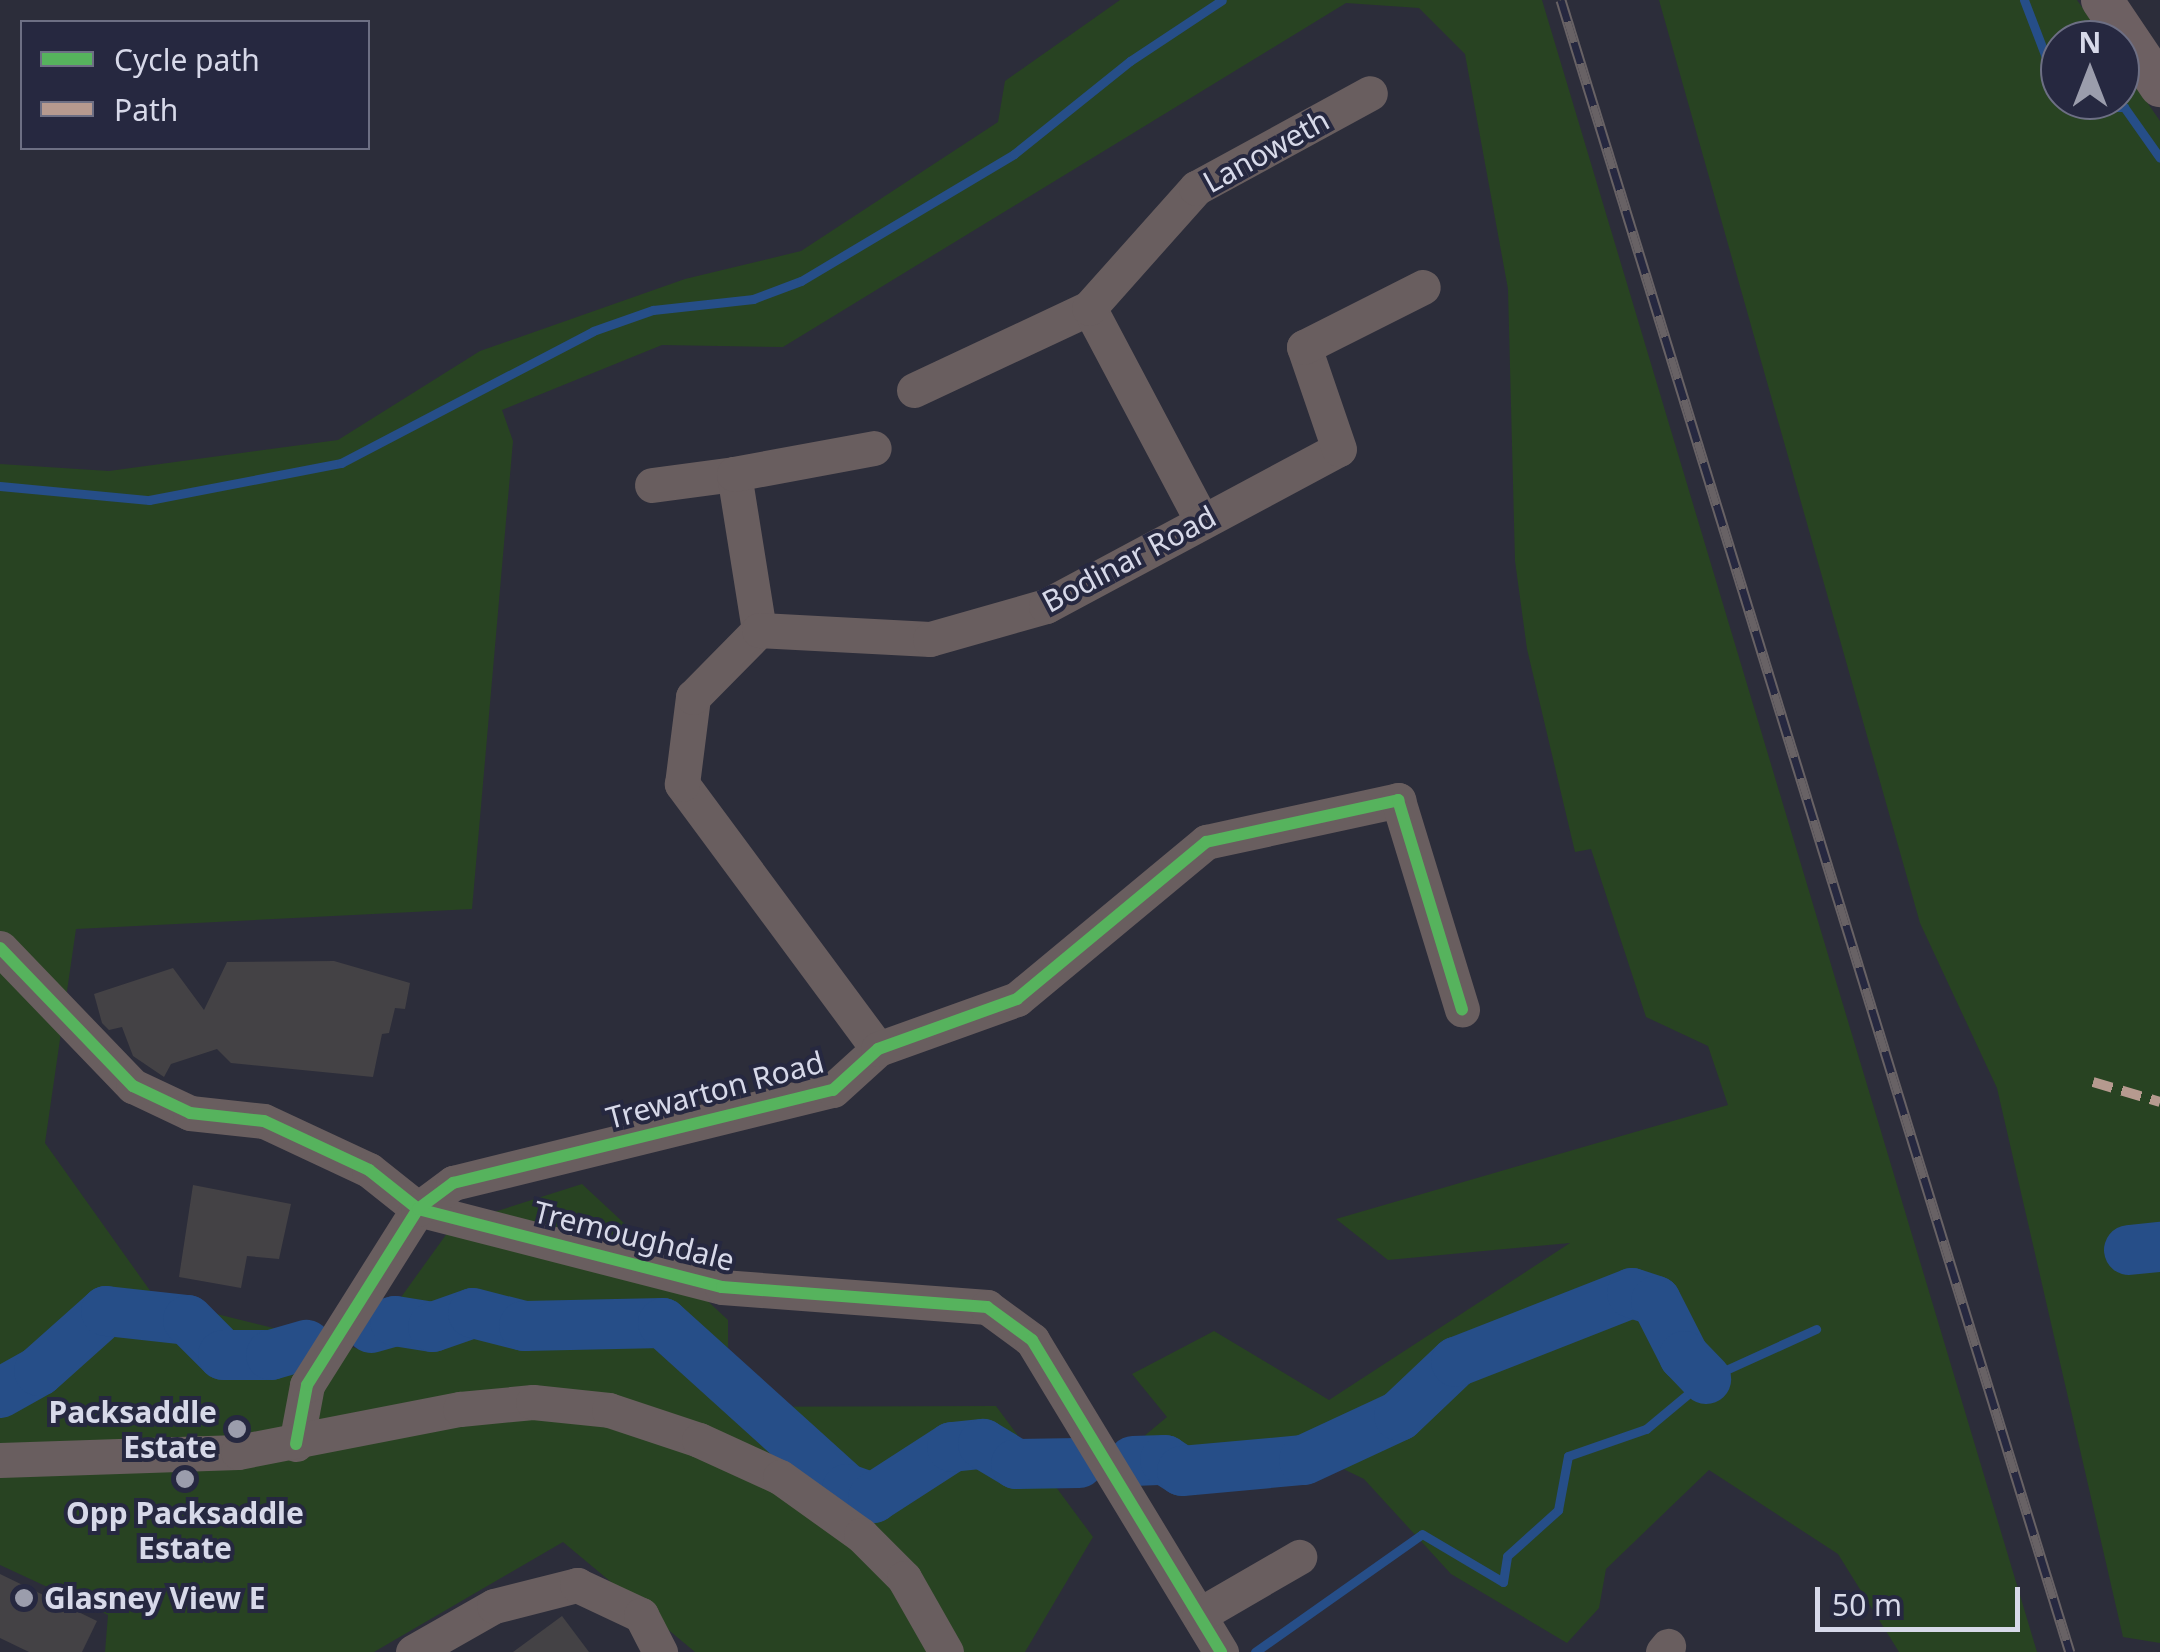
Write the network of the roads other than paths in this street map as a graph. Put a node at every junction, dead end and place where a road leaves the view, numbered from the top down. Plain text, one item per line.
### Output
1 (2102, 0) edge
2 (2160, 86) edge
3 (1370, 93) dead end
4 (1423, 287) dead end
5 (1089, 308) junction
6 (914, 390) dead end
7 (874, 448) dead end
8 (734, 474) junction
9 (652, 484) dead end
10 (1202, 521) junction
11 (759, 630) junction
12 (0, 948) edge
13 (1462, 1009) dead end
14 (878, 1050) junction
15 (418, 1208) junction
16 (296, 1444) junction
17 (0, 1460) edge
18 (1299, 1557) dead end
19 (1199, 1615) junction
20 (413, 1652) edge
21 (660, 1652) edge
22 (946, 1652) edge
23 (1222, 1652) edge

1 - 2 main road
3 - 5 street, Lanoweth
4 - 10 street, Bodinar Road
5 - 6 street, Lanoweth
5 - 10 street
7 - 8 street
8 - 9 street
8 - 11 street
10 - 11 street, Bodinar Road
11 - 14 street
12 - 15 street, Tremoughdale
13 - 14 street, Trewarton Road
14 - 15 street, Trewarton Road
15 - 16 street
15 - 19 street, Tremoughdale
16 - 17 street
16 - 22 street
18 - 19 street
19 - 23 street, Tremoughdale
20 - 21 street

